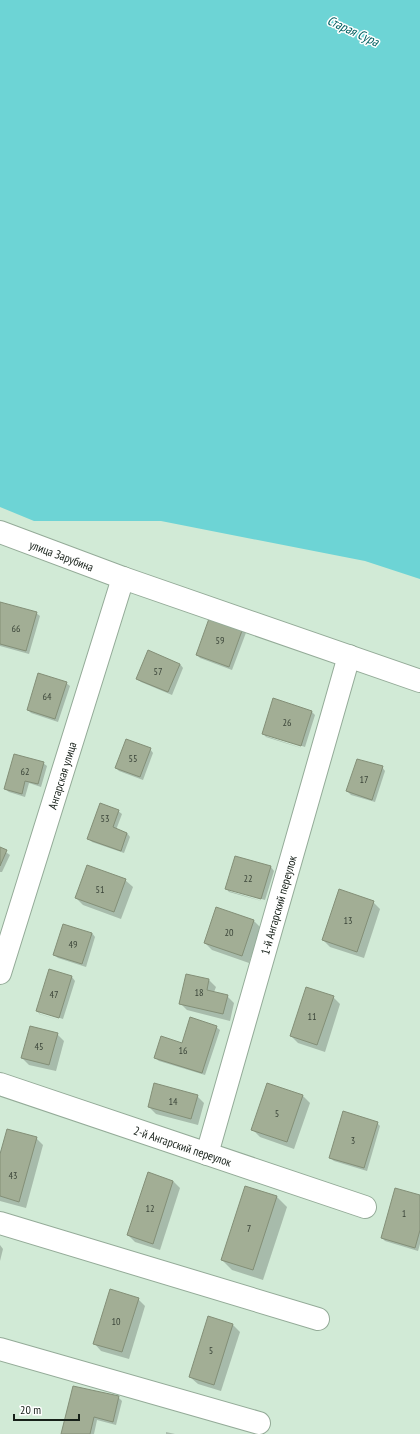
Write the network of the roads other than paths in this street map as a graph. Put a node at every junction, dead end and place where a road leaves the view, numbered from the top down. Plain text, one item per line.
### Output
1 (0, 532) edge
2 (123, 578) junction
3 (348, 656) junction
4 (420, 681) edge
5 (0, 973) edge
6 (0, 1084) edge
7 (207, 1154) junction
8 (365, 1207) dead end
9 (0, 1223) edge
10 (318, 1319) dead end
11 (0, 1349) edge
12 (258, 1423) dead end

1 - 2 street, улица Зарубина
2 - 3 street, улица Зарубина
2 - 5 street, Ангарская улица
3 - 4 street, улица Зарубина
3 - 7 street, 1-й Ангарский переулок
6 - 7 street, 2-й Ангарский переулок
7 - 8 street, 2-й Ангарский переулок
9 - 10 street
11 - 12 street

